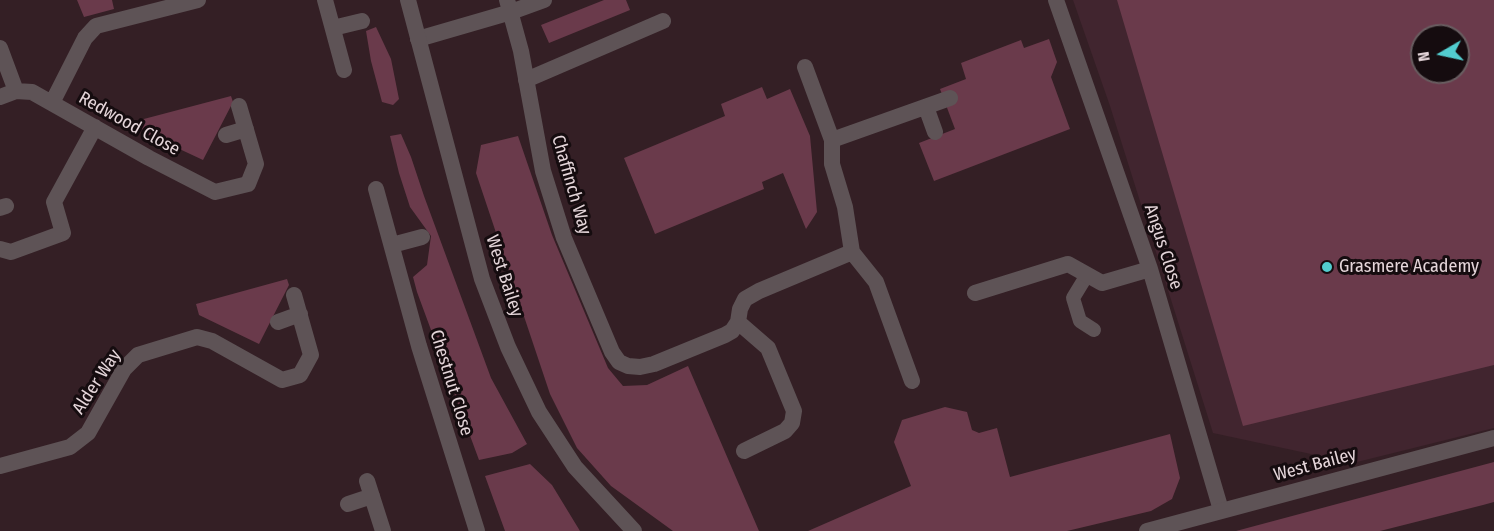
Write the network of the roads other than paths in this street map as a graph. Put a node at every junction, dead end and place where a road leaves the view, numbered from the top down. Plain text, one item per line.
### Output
1 (198, 0) edge
2 (325, 0) edge
3 (408, 0) edge
4 (544, 0) edge
5 (1056, 0) edge
6 (509, 6) edge
7 (362, 21) dead end
8 (663, 21) dead end
9 (333, 28) junction
10 (418, 39) junction
11 (0, 48) edge
12 (805, 67) dead end
13 (344, 70) dead end
14 (526, 80) junction
15 (16, 91) junction
16 (0, 98) edge
17 (950, 98) dead end
18 (52, 103) junction
19 (239, 106) dead end
20 (926, 107) junction
21 (95, 127) junction
22 (246, 129) junction
23 (935, 132) dead end
24 (226, 135) dead end
25 (832, 140) junction
26 (376, 189) dead end
27 (422, 237) dead end
28 (392, 245) junction
29 (0, 249) edge
30 (852, 252) junction
31 (1150, 269) junction
32 (1087, 275) junction
33 (975, 293) dead end
34 (294, 295) dead end
35 (300, 314) junction
36 (278, 322) dead end
37 (738, 322) junction
38 (1094, 330) dead end
39 (912, 381) dead end
40 (1494, 438) edge
41 (744, 451) dead end
42 (0, 466) edge
43 (348, 504) dead end
44 (1221, 510) junction
45 (383, 531) edge
46 (477, 531) edge
47 (634, 531) edge
48 (1147, 531) edge

1 - 18 street, Redwood Close
2 - 9 street
3 - 10 street, West Bailey
4 - 6 street
5 - 31 street, Angus Close
6 - 10 street
6 - 14 street, Chaffinch Way
7 - 9 street
8 - 14 street
9 - 13 street
10 - 47 street, West Bailey
11 - 15 street
12 - 25 street
14 - 37 street, Chaffinch Way
15 - 16 street
15 - 18 street
17 - 20 street
18 - 21 street, Redwood Close
19 - 22 street, Redwood Close
20 - 23 street
20 - 25 street
21 - 22 street, Redwood Close
21 - 29 street
22 - 24 street
25 - 30 street
26 - 28 street, Chestnut Close
27 - 28 street
28 - 46 street, Chestnut Close
30 - 37 street
30 - 39 street
31 - 32 street
31 - 44 street, Angus Close
32 - 33 street
32 - 38 lane
34 - 35 street, Alder Way
35 - 36 street
35 - 42 street, Alder Way
37 - 41 street
40 - 44 street, West Bailey
43 - 45 street
44 - 48 street, West Bailey

